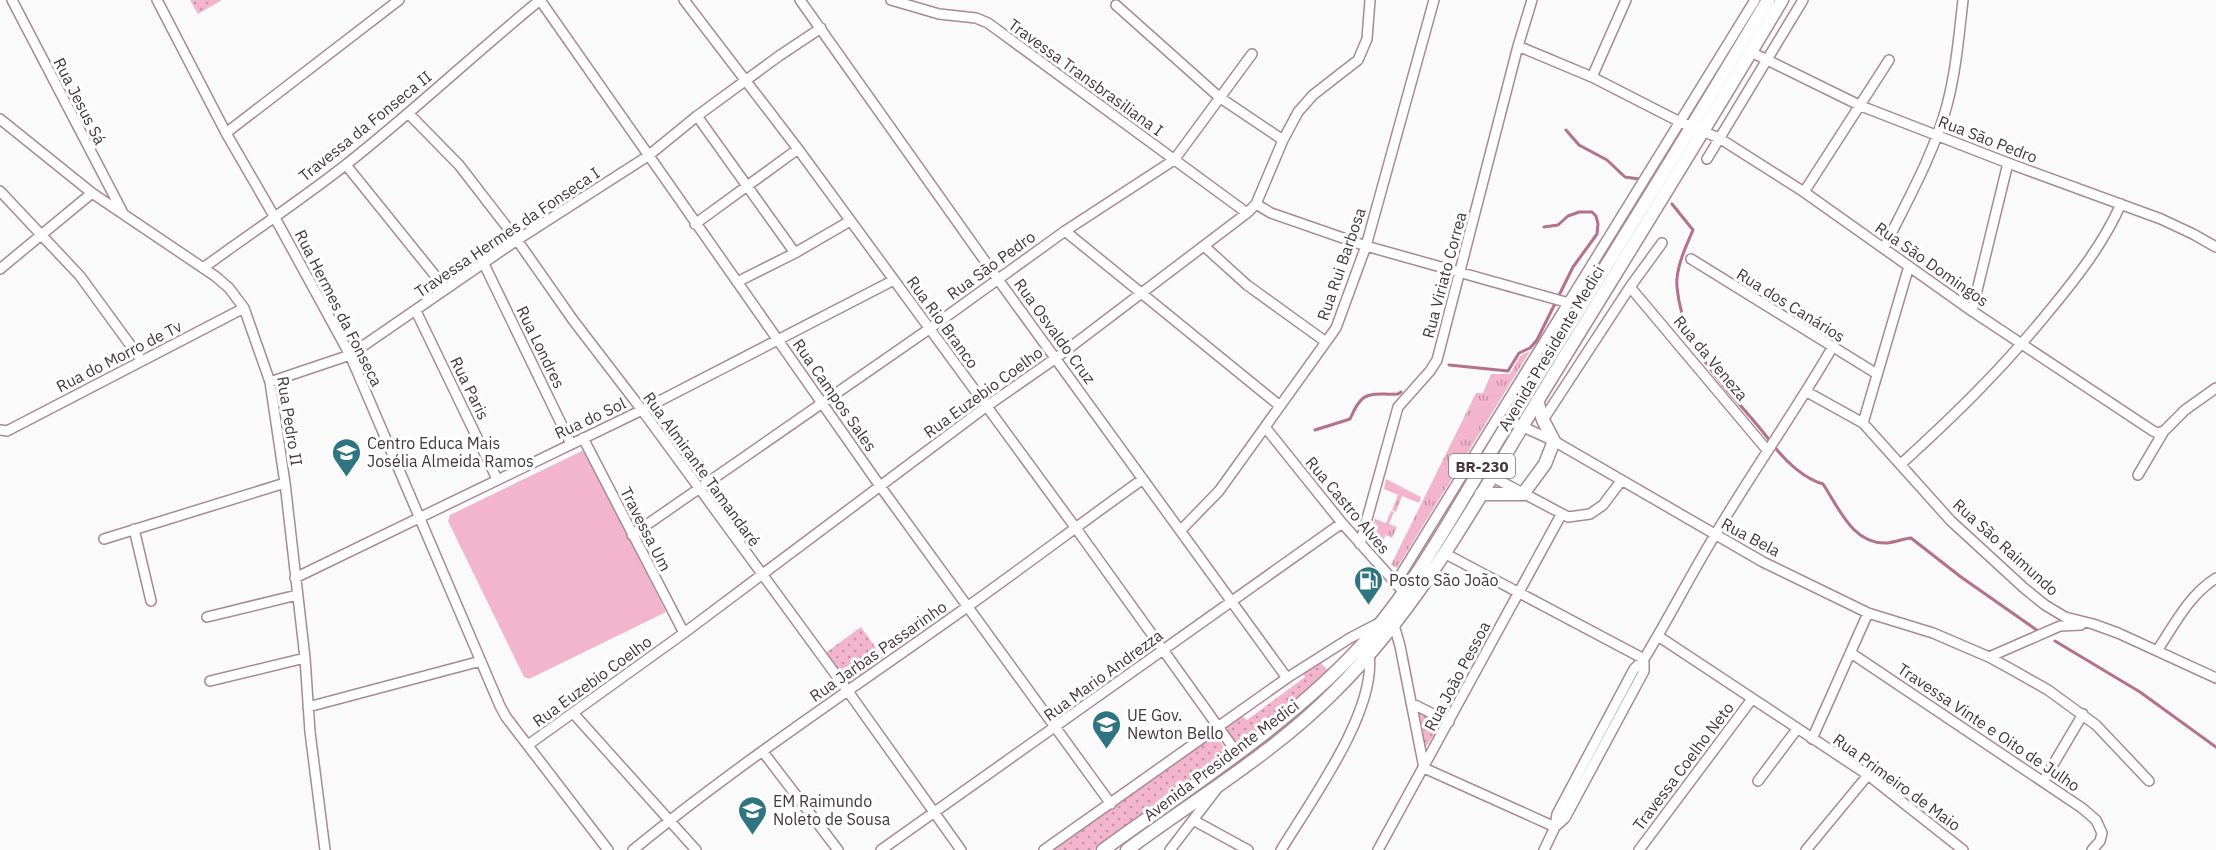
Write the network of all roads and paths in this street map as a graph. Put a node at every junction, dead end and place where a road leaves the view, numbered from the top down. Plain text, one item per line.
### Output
1 (12, 0) edge
2 (157, 0) edge
3 (399, 0) edge
4 (540, 0) edge
5 (684, 0) edge
6 (800, 0) edge
7 (891, 0) edge
8 (1370, 0) edge
9 (1434, 0) edge
10 (1532, 0) edge
11 (1626, 0) edge
12 (1755, 0) edge
13 (1768, 0) edge
14 (1782, 0) edge
15 (1803, 0) edge
16 (1964, 0) edge
17 (1116, 5) dead end
18 (821, 28) junction
19 (1518, 46) junction
20 (1751, 52) junction
21 (1252, 54) dead end
22 (1766, 58) junction
23 (1889, 60) dead end
24 (1592, 77) junction
25 (746, 80) junction
26 (1219, 97) junction
27 (1861, 106) junction
28 (409, 114) junction
29 (697, 116) junction
30 (1680, 122) junction
31 (2, 124) edge
32 (1697, 129) junction
33 (226, 133) junction
34 (1936, 135) junction
35 (1719, 138) junction
36 (1283, 140) junction
37 (798, 149) junction
38 (648, 156) junction
39 (1707, 159) dead end
40 (1174, 160) junction
41 (2008, 163) junction
42 (346, 165) junction
43 (747, 185) junction
44 (0, 191) edge
45 (1804, 192) junction
46 (92, 193) junction
47 (1256, 204) junction
48 (2121, 204) junction
49 (1247, 213) junction
50 (124, 215) junction
51 (274, 216) junction
52 (850, 221) junction
53 (695, 224) junction
54 (1065, 231) junction
55 (41, 234) junction
56 (517, 240) junction
57 (1662, 243) dead end
58 (1204, 246) junction
59 (1366, 246) junction
60 (1884, 248) junction
61 (2216, 248) edge
62 (795, 253) junction
63 (1691, 259) dead end
64 (484, 264) junction
65 (1909, 266) junction
66 (203, 268) junction
67 (0, 269) edge
68 (1461, 274) junction
69 (997, 279) junction
70 (894, 280) junction
71 (737, 282) junction
72 (1630, 287) junction
73 (446, 289) junction
74 (1141, 292) junction
75 (1569, 303) junction
76 (244, 308) junction
77 (416, 311) junction
78 (1972, 311) junction
79 (929, 329) junction
80 (779, 341) junction
81 (1326, 342) junction
82 (2023, 345) junction
83 (1832, 348) junction
84 (350, 355) junction
85 (1056, 358) junction
86 (142, 361) junction
87 (1876, 374) junction
88 (270, 382) junction
89 (2216, 388) edge
90 (1807, 392) junction
91 (822, 401) junction
92 (1537, 401) junction
93 (1280, 405) junction
94 (987, 406) junction
95 (642, 410) junction
96 (1543, 420) junction
97 (1510, 421) junction
98 (1863, 423) junction
99 (1264, 427) junction
100 (1522, 427) junction
101 (3, 430) edge
102 (2164, 431) junction
103 (583, 438) junction
104 (1554, 441) junction
105 (571, 444) junction
106 (1768, 449) junction
107 (1901, 464) junction
108 (1480, 470) junction
109 (2138, 475) dead end
110 (1492, 476) junction
111 (497, 479) junction
112 (1143, 479) junction
113 (1621, 481) junction
114 (285, 483) junction
115 (880, 486) junction
116 (698, 488) junction
117 (1481, 494) junction
118 (1523, 494) junction
119 (1561, 515) junction
120 (420, 517) junction
121 (1342, 523) junction
122 (1075, 527) junction
123 (134, 530) junction
124 (1181, 530) junction
125 (632, 535) junction
126 (1714, 535) junction
127 (104, 539) dead end
128 (1360, 544) junction
129 (1444, 553) junction
130 (761, 575) junction
131 (295, 578) junction
132 (2216, 578) edge
133 (1404, 591) junction
134 (1519, 593) junction
135 (297, 595) junction
136 (151, 601) dead end
137 (1232, 602) junction
138 (968, 606) junction
139 (1868, 613) junction
140 (207, 617) dead end
141 (1381, 622) junction
142 (2093, 624) junction
143 (1394, 625) junction
144 (684, 633) junction
145 (1658, 636) junction
146 (1365, 650) junction
147 (1163, 651) junction
148 (2157, 651) junction
149 (1851, 653) junction
150 (1989, 657) junction
151 (305, 658) junction
152 (1644, 659) junction
153 (481, 661) junction
154 (1287, 678) junction
155 (2216, 678) edge
156 (210, 681) dead end
157 (847, 690) junction
158 (1752, 699) junction
159 (1411, 703) junction
160 (308, 707) junction
161 (573, 713) junction
162 (2083, 714) junction
163 (1449, 722) junction
164 (1218, 727) junction
165 (1055, 728) junction
166 (1797, 729) junction
167 (1262, 734) junction
168 (1812, 739) junction
169 (528, 745) junction
170 (1271, 747) junction
171 (763, 752) junction
172 (1237, 753) junction
173 (1424, 768) junction
174 (1868, 776) junction
175 (2044, 780) junction
176 (2149, 780) dead end
177 (1224, 781) junction
178 (1758, 781) dead end
179 (1111, 804) junction
180 (934, 813) junction
181 (669, 820) junction
182 (1193, 820) junction
183 (1555, 826) junction
184 (325, 850) edge
185 (608, 850) edge
186 (633, 850) edge
187 (696, 850) edge
188 (838, 850) edge
189 (881, 850) edge
190 (961, 850) edge
191 (1044, 850) edge
192 (1103, 850) edge
193 (1127, 850) edge
194 (1170, 850) edge
195 (1248, 850) edge
196 (1281, 850) edge
197 (1378, 850) edge
198 (1544, 850) edge
199 (1639, 850) edge
200 (1806, 850) edge
201 (1963, 850) edge
202 (2092, 850) edge

1 - 50 street, Rua Jesus Sá
2 - 33 street, Rua Hermes da Fonseca
3 - 33 street
4 - 28 street, Travessa da Fonseca II
4 - 38 street, Rua Campos Sales
5 - 25 street, Rua Rio Branco
6 - 18 street, Rua Osvaldo Cruz
7 - 40 street, Travessa Transbrasiliana I
8 - 36 street, Rua Euzebio Coelho
9 - 59 street, Rua Rui Barbosa
10 - 19 street, Rua Viriato Correa
11 - 24 street
12 - 30 street
13 - 32 main road, Avenida Presidente Medici / BR-230
14 - 20 main road, Avenida Presidente Medici / BR-230
15 - 22 street
16 - 34 street
17 - 26 street
18 - 25 street, Travessa Hermes da Fonseca I
18 - 69 street, Rua Osvaldo Cruz
19 - 24 street, Rua São Domingos
19 - 68 street, Rua Viriato Correa
20 - 22 street, Rua São Pedro
20 - 32 main road, Avenida Presidente Medici / BR-230
21 - 26 street, Rua São Pedro
22 - 27 street, Rua São Pedro
22 - 35 street
23 - 27 street
24 - 30 street, Rua São Domingos
25 - 29 street, Travessa Hermes da Fonseca I
25 - 37 street, Rua Rio Branco
26 - 36 street
26 - 40 street, Rua São Pedro
27 - 34 street, Rua São Pedro
27 - 45 street
28 - 42 street, Travessa da Fonseca II
28 - 56 street, Rua Almirante Tamandaré
29 - 38 street, Travessa Hermes da Fonseca I
29 - 43 street
30 - 32 street, Rua São Domingos
30 - 75 street
31 - 46 street, Rua Pedro II
32 - 35 street, Rua São Domingos
32 - 92 main road, Avenida Presidente Medici / BR-230
32 - 97 main road, Avenida Presidente Medici / BR-230
33 - 51 street, Rua Hermes da Fonseca
34 - 41 street, Rua São Pedro
34 - 60 street
35 - 39 street
35 - 45 street, Rua São Domingos
36 - 47 street, Rua Euzebio Coelho
37 - 43 street
37 - 52 street, Rua Rio Branco
38 - 53 street, Rua Campos Sales
38 - 56 street, Travessa Hermes da Fonseca I
40 - 49 street, Travessa Transbrasiliana I
40 - 54 street, Rua São Pedro
41 - 48 street, Rua São Pedro
41 - 78 street
42 - 51 street, Travessa da Fonseca II
42 - 73 street
43 - 53 street
43 - 62 street
44 - 55 street
45 - 60 street, Rua São Domingos
46 - 50 street, Rua Pedro II
46 - 55 street
47 - 49 street, Rua Euzebio Coelho
47 - 59 street
48 - 61 street, Rua São Pedro
48 - 82 street
49 - 58 street, Rua Euzebio Coelho
50 - 66 street, Rua Pedro II
51 - 66 street, Travessa da Fonseca II
51 - 84 street, Rua Hermes da Fonseca
52 - 62 street
52 - 70 street, Rua Rio Branco
53 - 71 street, Rua Campos Sales
54 - 69 street, Rua São Pedro
54 - 74 street
55 - 67 street
55 - 86 street
56 - 64 street, Travessa Hermes da Fonseca I
56 - 95 street, Rua Almirante Tamandaré
57 - 72 street
58 - 74 street, Rua Euzebio Coelho
58 - 81 street
59 - 68 street
59 - 81 street, Rua Rui Barbosa
60 - 65 street, Rua São Domingos
62 - 71 street
63 - 83 street, Rua dos Canários
64 - 73 street, Travessa Hermes da Fonseca I
64 - 105 street, Rua Londres
65 - 78 street, Rua São Domingos
65 - 87 street
66 - 76 street, Rua Pedro II
68 - 75 street
68 - 128 street, Rua Viriato Correa
69 - 79 street, Rua São Pedro
69 - 85 street, Rua Osvaldo Cruz
70 - 79 street, Rua Rio Branco
70 - 80 street, Rua do Sol
71 - 80 street, Rua Campos Sales
72 - 96 street
72 - 106 street, Rua da Veneza
73 - 77 street, Travessa Hermes da Fonseca I
74 - 85 street, Rua Euzebio Coelho
74 - 93 street
75 - 133 street
76 - 86 street, Rua do Morro de Tv
76 - 88 street, Rua Pedro II
77 - 84 street, Travessa Hermes da Fonseca I
77 - 111 street, Rua Paris
78 - 82 street, Rua São Domingos
79 - 91 street, Rua São Pedro
79 - 94 street, Rua Rio Branco
80 - 91 street, Rua Campos Sales
80 - 95 street, Rua do Sol
81 - 93 street, Rua Rui Barbosa
82 - 102 street, Rua São Domingos
82 - 107 street
83 - 87 street, Rua dos Canários
83 - 90 street
84 - 88 street, Travessa Hermes da Fonseca I
84 - 120 street, Rua Hermes da Fonseca
85 - 94 street, Rua Euzebio Coelho
85 - 112 street, Rua Osvaldo Cruz
86 - 101 street, Rua do Morro de Tv
87 - 98 street
88 - 114 street, Rua Pedro II
89 - 102 street
90 - 98 street, Rua São Raimundo
90 - 106 street
91 - 115 street, Rua Campos Sales
91 - 116 street, Rua São Pedro
92 - 96 main road
92 - 100 main road, Avenida Presidente Medici / BR-230
93 - 99 street, Rua Rui Barbosa
94 - 115 street, Rua Euzebio Coelho
94 - 122 street, Rua Rio Branco
95 - 103 street, Rua do Sol
95 - 116 street, Rua Almirante Tamandaré
96 - 104 main road
97 - 100 street, Rua Bela
97 - 108 main road, Avenida Presidente Medici / BR-230
98 - 107 street, Rua São Raimundo
99 - 121 street, Rua Castro Alves
99 - 124 street, Rua Rui Barbosa
100 - 104 street, Rua Bela
100 - 110 main road, Avenida Presidente Medici / BR-230
102 - 109 street
103 - 105 street, Rua do Sol
103 - 125 street, Travessa Um
104 - 113 street, Rua Bela
104 - 118 main road
105 - 111 street, Rua do Sol
106 - 126 street
107 - 142 street, Rua São Raimundo
108 - 110 street
108 - 133 main road, Avenida Presidente Medici / BR-230
110 - 117 main road, Avenida Presidente Medici / BR-230
110 - 118 street
111 - 120 street, Rua do Sol
112 - 122 street, Rua Jarbas Passarinho
112 - 124 street, Rua Osvaldo Cruz
113 - 119 street
113 - 126 street, Rua Bela
114 - 123 street
114 - 131 street, Rua Pedro II
115 - 130 street, Rua Euzebio Coelho
115 - 138 street, Rua Campos Sales
116 - 125 street, Rua São Pedro
116 - 130 street, Rua Almirante Tamandaré
117 - 118 main road
117 - 129 main road, Avenida Presidente Medici / BR-230
118 - 119 street
119 - 134 street, Rua João Pessoa
120 - 131 street, Rua do Sol
120 - 153 street, Rua Hermes da Fonseca
121 - 128 street, Rua Castro Alves
121 - 137 street, Rua Mario Andrezza
122 - 138 street, Rua Jarbas Passarinho
122 - 147 street, Rua Rio Branco
123 - 127 street
123 - 136 street
124 - 137 street, Rua Osvaldo Cruz
125 - 144 street, Travessa Um
126 - 139 street, Rua Bela
126 - 145 street
128 - 133 street, Rua Castro Alves
129 - 133 main road, Avenida Presidente Medici / BR-230
129 - 134 street
130 - 144 street, Rua Euzebio Coelho
130 - 157 street, Rua Almirante Tamandaré
131 - 135 street, Rua Pedro II
132 - 148 street
133 - 141 main road, Avenida Presidente Medici / BR-230
133 - 143 main road, Avenida Presidente Medici / BR-230
134 - 152 street
134 - 163 street, Rua João Pessoa
135 - 140 street
135 - 151 street, Rua Pedro II
137 - 147 street, Rua Mario Andrezza
137 - 154 street, Rua Osvaldo Cruz
138 - 157 street, Rua Jarbas Passarinho
138 - 165 street, Rua Campos Sales
139 - 149 street, Rua Primeiro de Maio
139 - 150 street, Rua Bela
141 - 143 main road
141 - 146 main road, Avenida Presidente Medici / BR-230
141 - 154 street, Avenida Presidente Medici
142 - 148 street, Rua São Raimundo
142 - 150 street
143 - 146 main road, Avenida Presidente Medici / BR-230
143 - 159 street
144 - 161 street, Rua Euzebio Coelho
145 - 152 street
145 - 158 street, Rua Primeiro de Maio
146 - 167 main road, Avenida Presidente Medici / BR-230
146 - 170 main road, Avenida Presidente Medici / BR-230
146 - 196 street
147 - 164 street, Rua Rio Branco
147 - 165 street, Rua Mario Andrezza
148 - 155 street, Rua São Raimundo
149 - 168 street, Rua Primeiro de Maio
149 - 175 street, Travessa Vinte e Oito de Julho
150 - 162 street, Rua Bela
151 - 156 street
151 - 160 street, Rua Pedro II
152 - 183 street
153 - 160 street
153 - 169 street, Rua Hermes da Fonseca
154 - 164 street, Avenida Presidente Medici
157 - 171 street, Rua Jarbas Passarinho
157 - 180 street, Rua Almirante Tamandaré
158 - 166 street, Rua Primeiro de Maio
158 - 199 street, Travessa Coelho Neto
159 - 163 street
159 - 173 street
160 - 184 street, Rua Pedro II
161 - 169 street, Rua Euzebio Coelho
161 - 181 street
162 - 175 street
162 - 176 street, Rua Bela
163 - 173 street, Rua João Pessoa
164 - 172 street, Rua Rio Branco
164 - 179 street, Avenida Presidente Medici
165 - 179 street, Rua Campos Sales
165 - 180 street, Rua Mario Andrezza
166 - 168 street, Rua Primeiro de Maio
166 - 178 street
167 - 170 main road
167 - 172 main road, Avenida Presidente Medici / BR-230
168 - 174 street, Rua Primeiro de Maio
169 - 185 street, Rua Hermes da Fonseca
170 - 177 main road, Avenida Presidente Medici / BR-230
171 - 181 street, Rua Jarbas Passarinho
171 - 188 street
172 - 192 main road, Avenida Presidente Medici / BR-230
173 - 183 street
173 - 197 street, Rua João Pessoa
174 - 200 street
174 - 201 street, Rua Primeiro de Maio
175 - 202 street, Travessa Vinte e Oito de Julho
177 - 182 street
177 - 193 main road, Avenida Presidente Medici / BR-230
179 - 191 street, Avenida Presidente Medici
180 - 189 street, Rua Mario Andrezza
180 - 190 street, Rua Almirante Tamandaré
181 - 186 street, Rua Jarbas Passarinho
181 - 187 street
182 - 194 street
182 - 195 street
183 - 198 street

